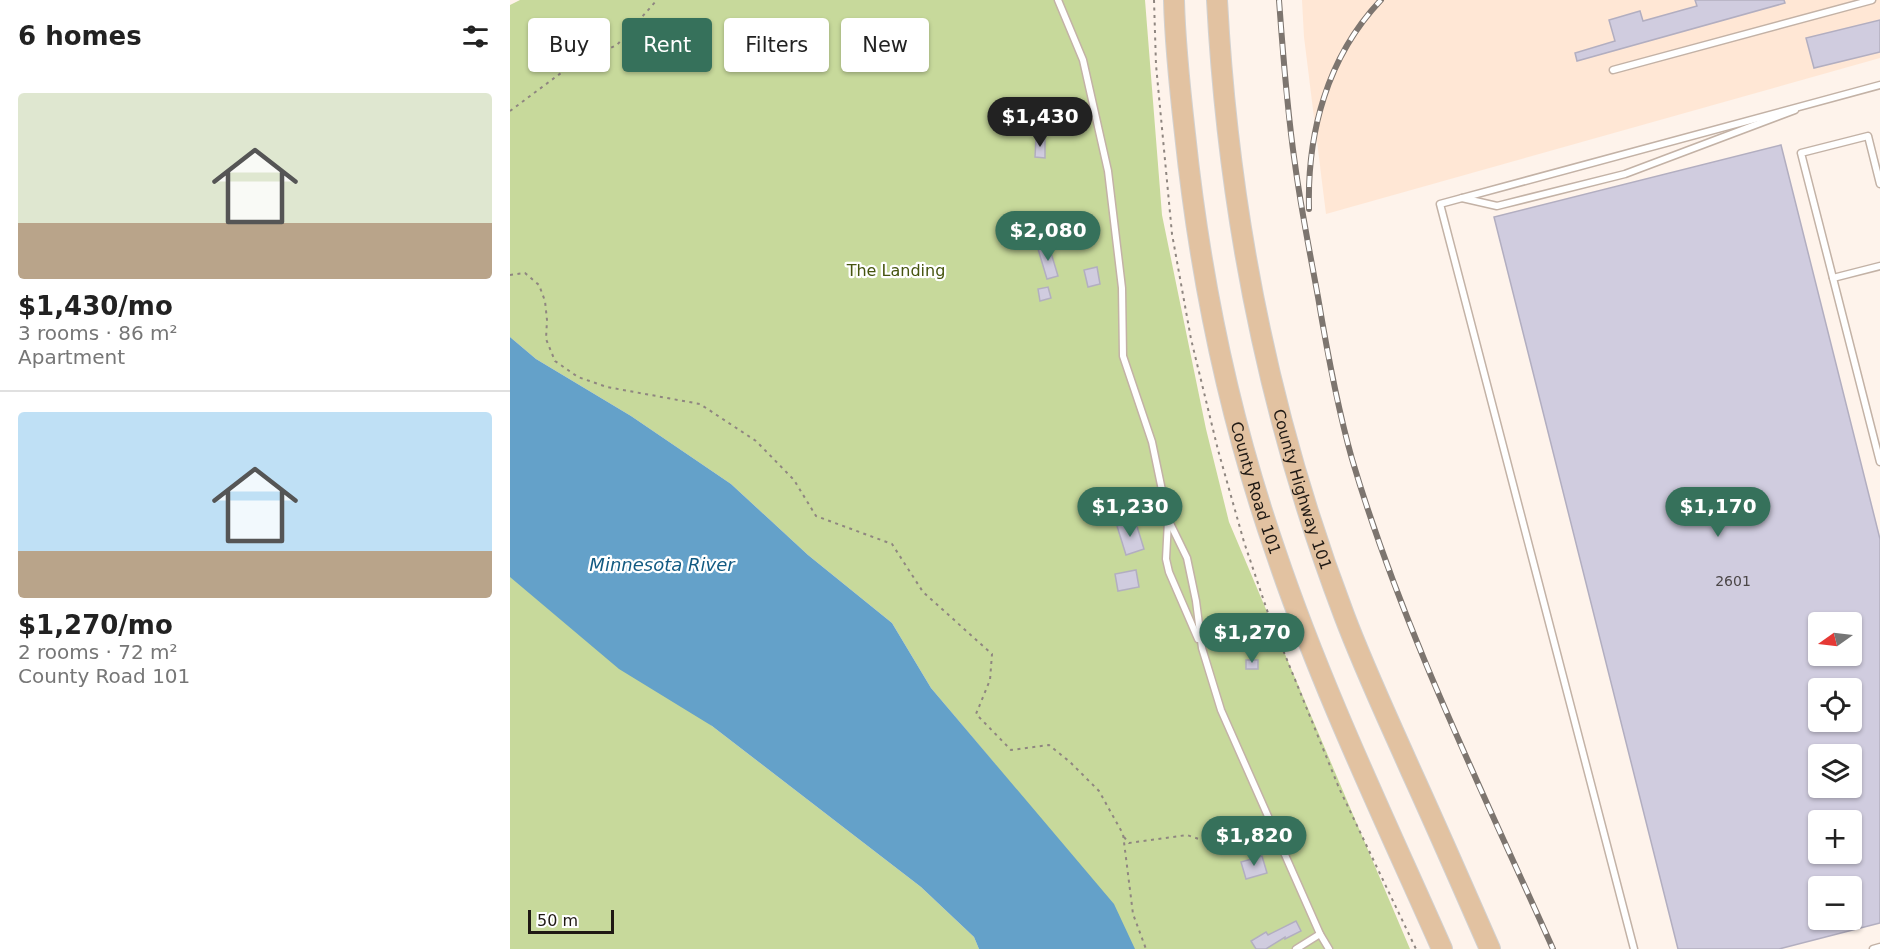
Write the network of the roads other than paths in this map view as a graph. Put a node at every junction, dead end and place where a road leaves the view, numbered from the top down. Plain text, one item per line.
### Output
1 (1058, 0) edge
2 (1174, 0) edge
3 (1217, 0) edge
4 (1872, 0) edge
5 (1614, 70) dead end
6 (1880, 85) edge
7 (1818, 100) junction
8 (1880, 184) edge
9 (1461, 198) junction
10 (1880, 266) edge
11 (1833, 278) junction
12 (1880, 462) edge
13 (1168, 519) junction
14 (1202, 648) junction
15 (1320, 934) junction
16 (1880, 947) edge
17 (1296, 949) edge
18 (1329, 949) edge
19 (1442, 949) edge
20 (1490, 949) edge
21 (1634, 949) edge
22 (1873, 949) edge

1 - 13 lane
2 - 19 main road, County Road 101
3 - 20 main road, County Highway 101
4 - 5 lane
6 - 7 lane
7 - 9 lane
7 - 9 lane
8 - 11 lane
9 - 21 lane
10 - 11 lane
11 - 12 lane
13 - 14 lane
13 - 14 lane
14 - 15 lane
15 - 17 lane
15 - 18 lane
16 - 22 lane

